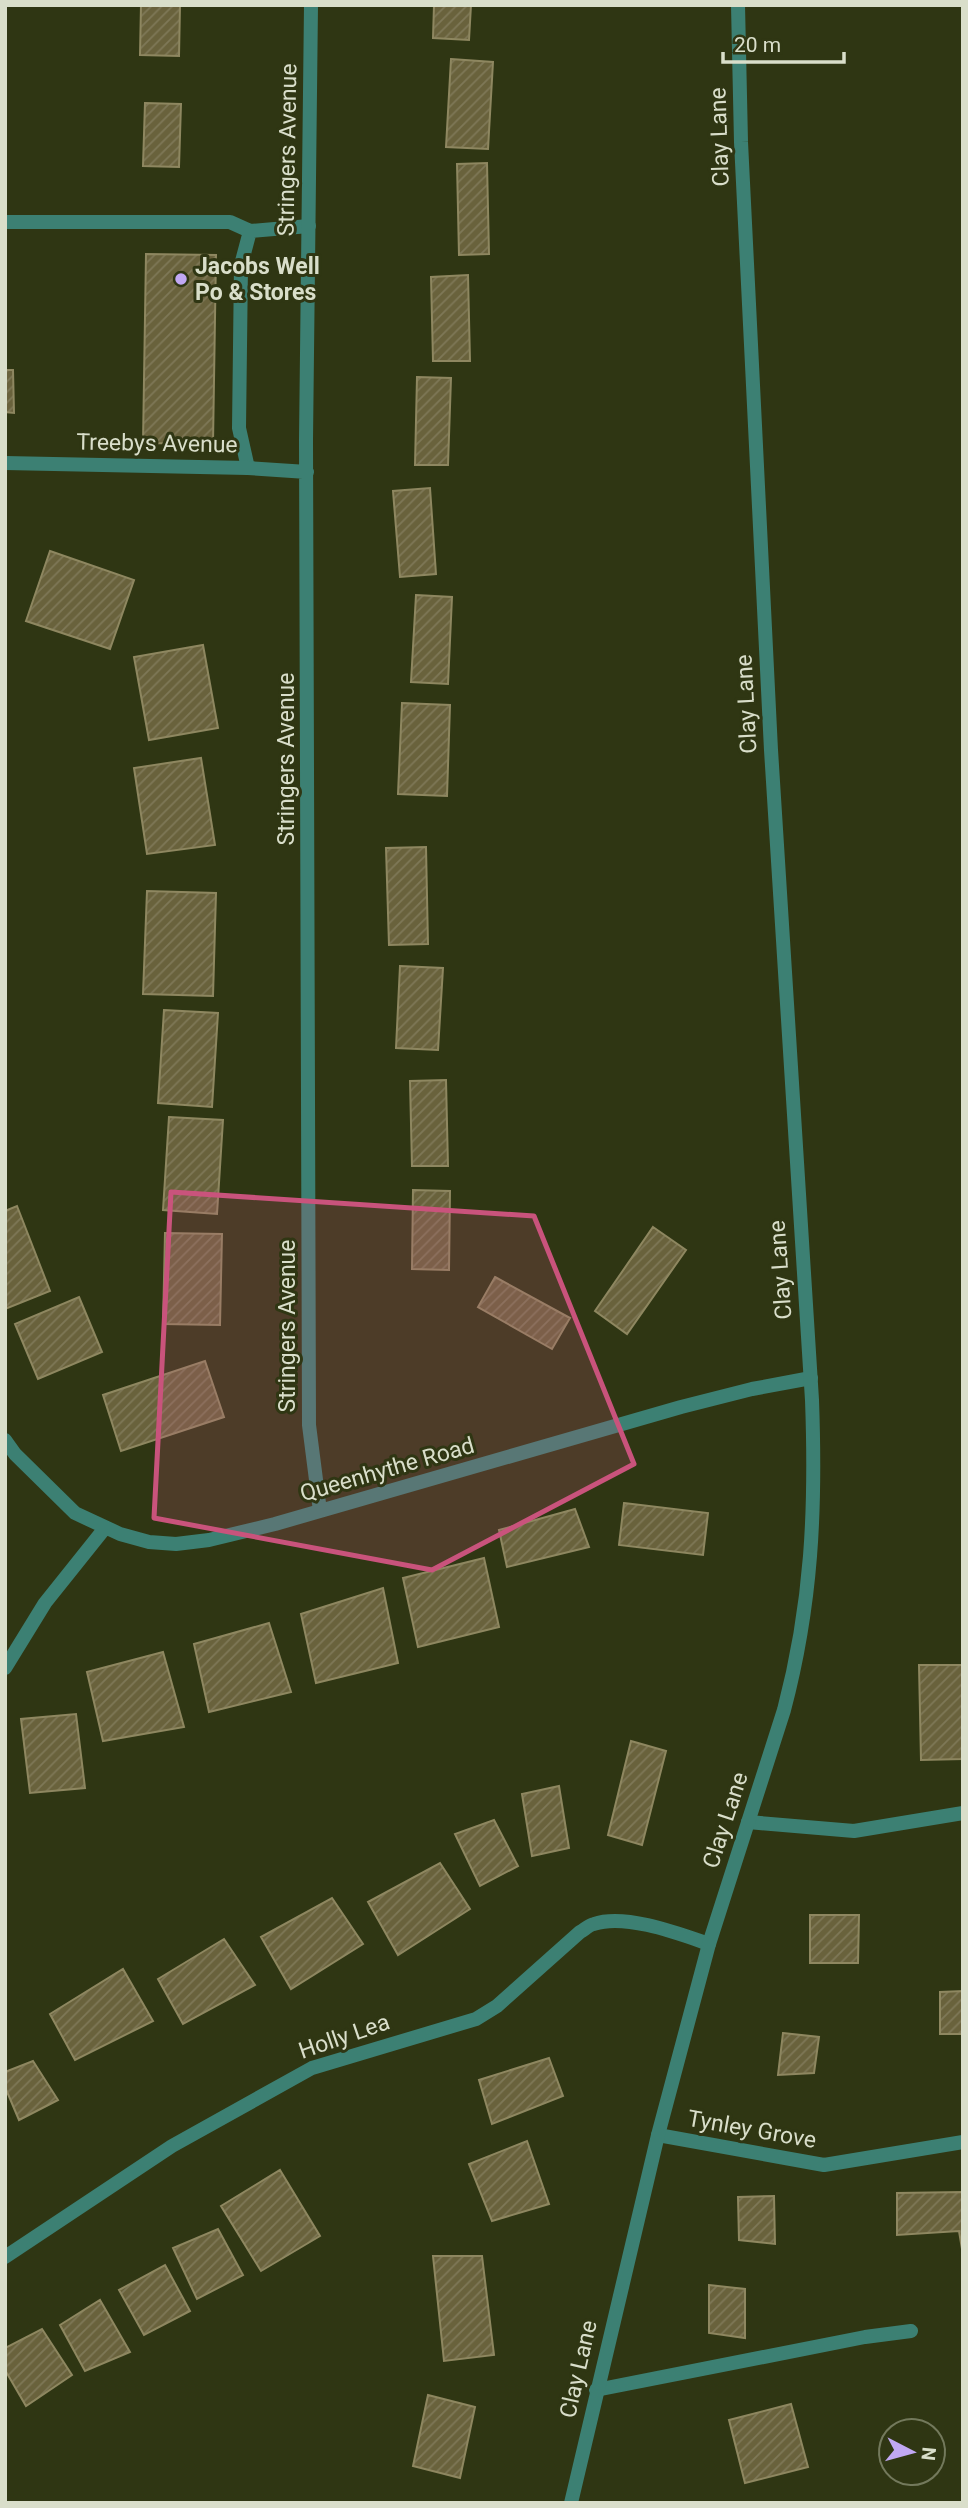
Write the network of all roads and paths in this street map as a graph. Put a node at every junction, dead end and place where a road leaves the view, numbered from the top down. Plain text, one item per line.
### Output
1 (311, 5) edge
2 (738, 5) edge
3 (5, 222) edge
4 (309, 226) junction
5 (250, 231) junction
6 (5, 463) edge
7 (248, 468) junction
8 (307, 472) junction
9 (811, 1378) junction
10 (5, 1440) edge
11 (320, 1511) junction
12 (105, 1528) junction
13 (5, 1668) edge
14 (963, 1813) edge
15 (748, 1822) junction
16 (709, 1944) junction
17 (657, 2135) junction
18 (963, 2142) edge
19 (5, 2257) edge
20 (911, 2331) dead end
21 (596, 2390) junction
22 (571, 2503) edge

1 - 4 street, Stringers Avenue
2 - 9 street, Clay Lane
3 - 5 street
4 - 5 street
4 - 8 street, Stringers Avenue
5 - 7 street
6 - 7 street, Treebys Avenue
7 - 8 street, Treebys Avenue
8 - 11 street, Stringers Avenue
9 - 11 street, Queenhythe Road
9 - 15 street, Clay Lane
10 - 12 street, Queenhythe Road
11 - 12 street, Queenhythe Road
12 - 13 street
14 - 15 street
15 - 16 street, Clay Lane
16 - 17 street, Clay Lane
16 - 19 street, Holly Lea
17 - 18 street, Tynley Grove
17 - 21 street, Clay Lane
20 - 21 street
21 - 22 street, Clay Lane

